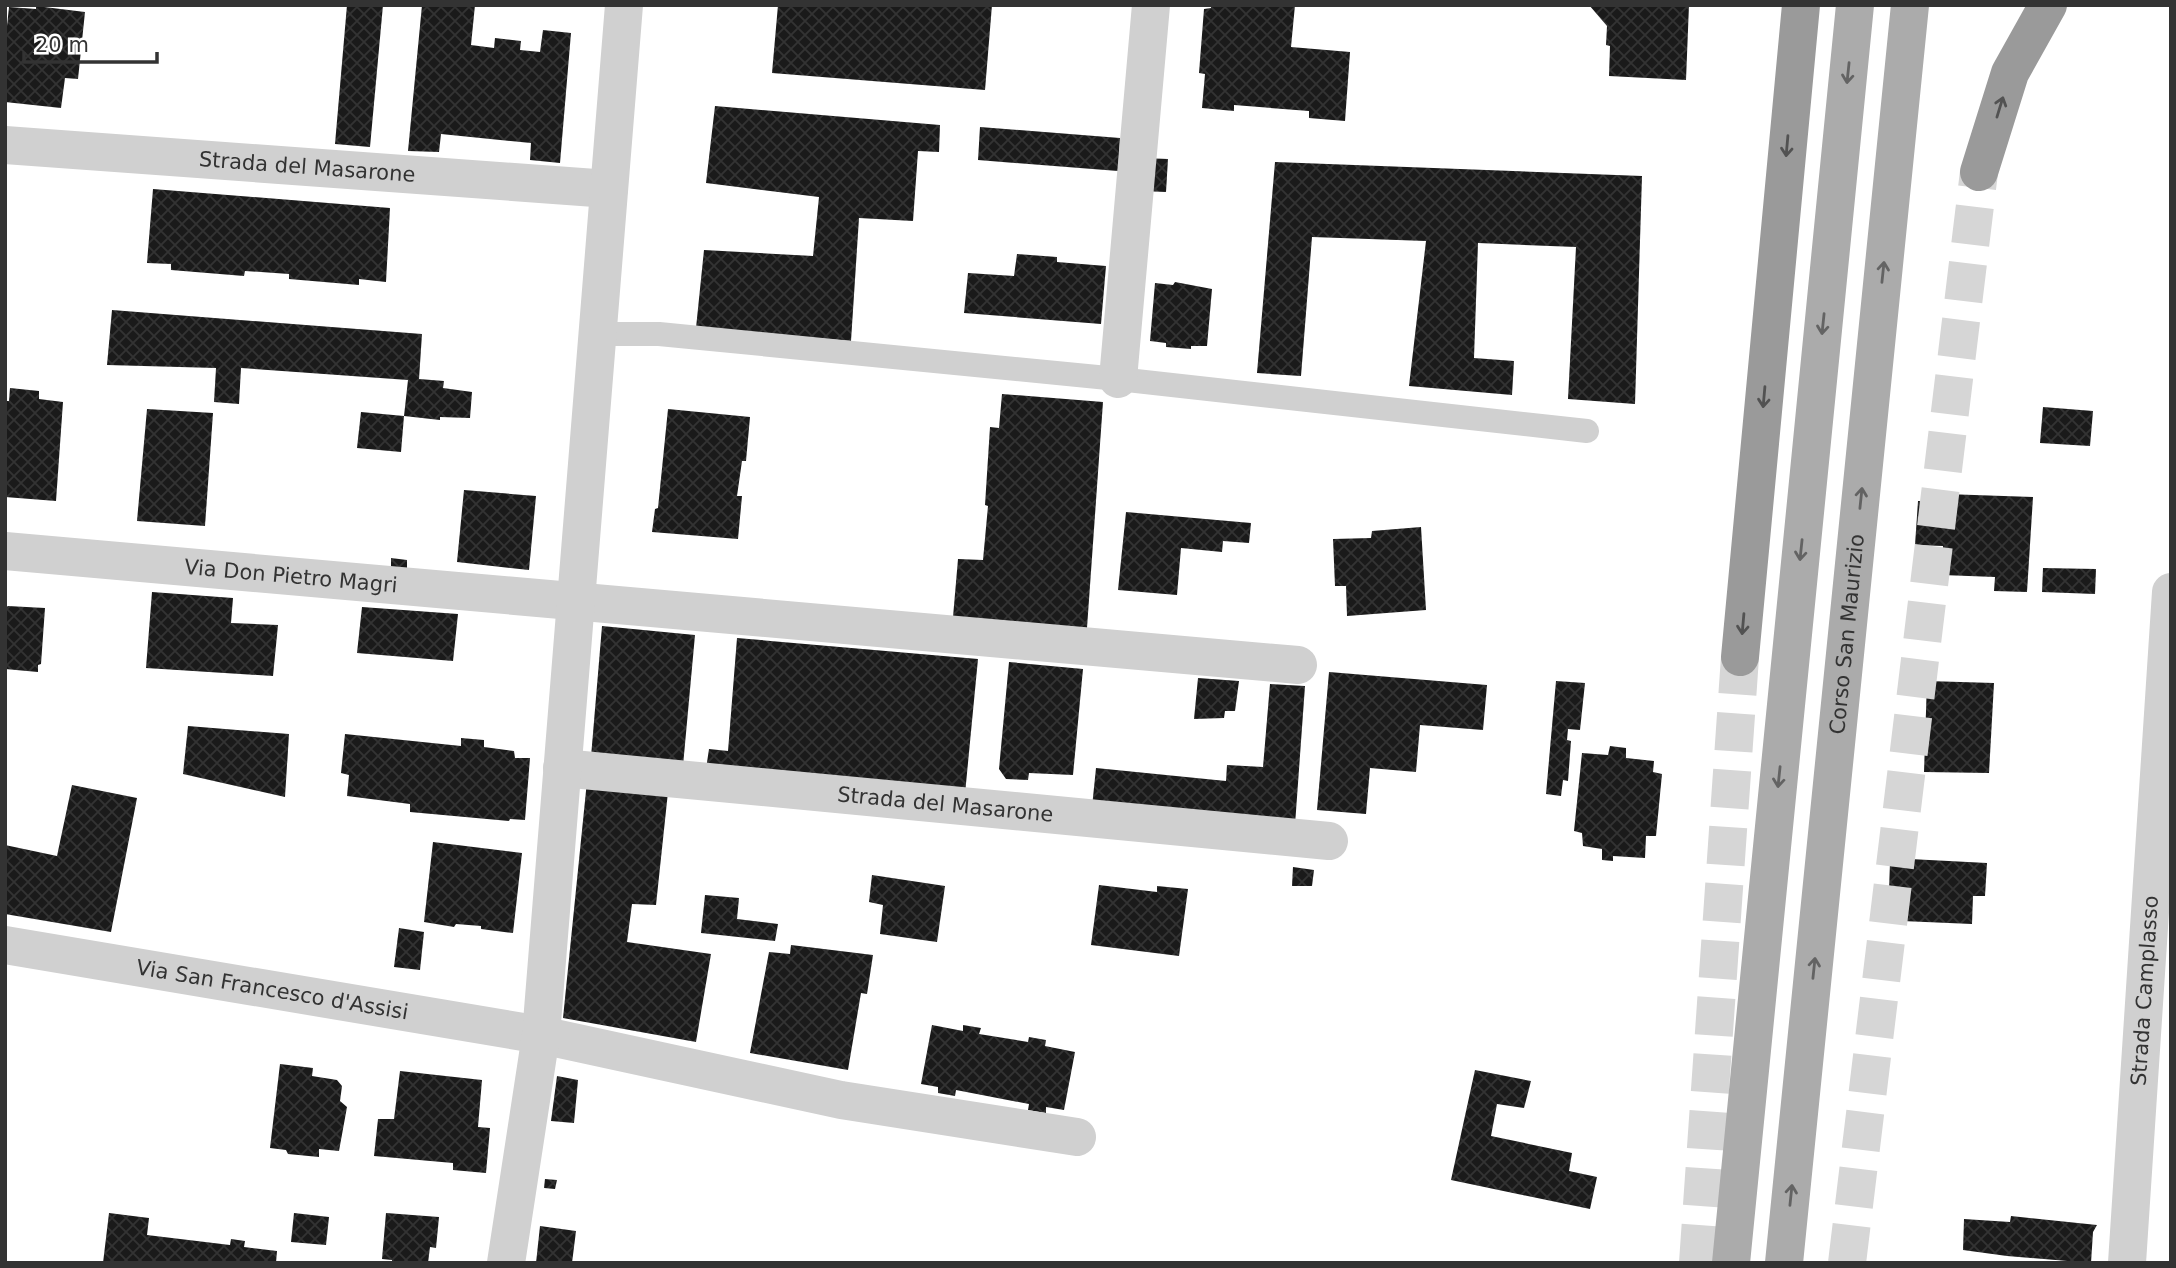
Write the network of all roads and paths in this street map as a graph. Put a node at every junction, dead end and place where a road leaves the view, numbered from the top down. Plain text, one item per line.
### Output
1 (624, 5) edge
2 (1152, 5) edge
3 (1801, 5) edge
4 (1855, 5) edge
5 (1910, 5) edge
6 (2048, 5) edge
7 (5, 145) edge
8 (1979, 172) tunnel mouth
9 (609, 189) junction
10 (597, 334) junction
11 (1118, 379) junction
12 (1587, 431) dead end
13 (5, 551) edge
14 (2171, 592) edge
15 (577, 603) junction
16 (1740, 657) tunnel mouth
17 (1298, 665) dead end
18 (562, 768) junction
19 (1329, 841) dead end
20 (5, 945) edge
21 (541, 1035) junction
22 (1077, 1137) dead end
23 (506, 1263) edge
24 (1731, 1263) edge
25 (1784, 1263) edge
26 (2127, 1263) edge

1 - 9 street
2 - 11 street
3 -> 16 highway
4 -> 24 main road
25 -> 5 main road, Corso San Maurizio
8 -> 6 highway
7 - 9 street, Strada del Masarone
9 - 10 street
10 - 11 lane
10 - 15 street
11 - 12 lane
13 - 15 street, Via Don Pietro Magri
14 - 26 street, Strada Camplasso
15 - 17 street
15 - 18 street
18 - 19 street, Strada del Masarone
18 - 21 street
20 - 21 street, Via San Francesco d'Assisi
21 - 22 street
21 - 23 street

